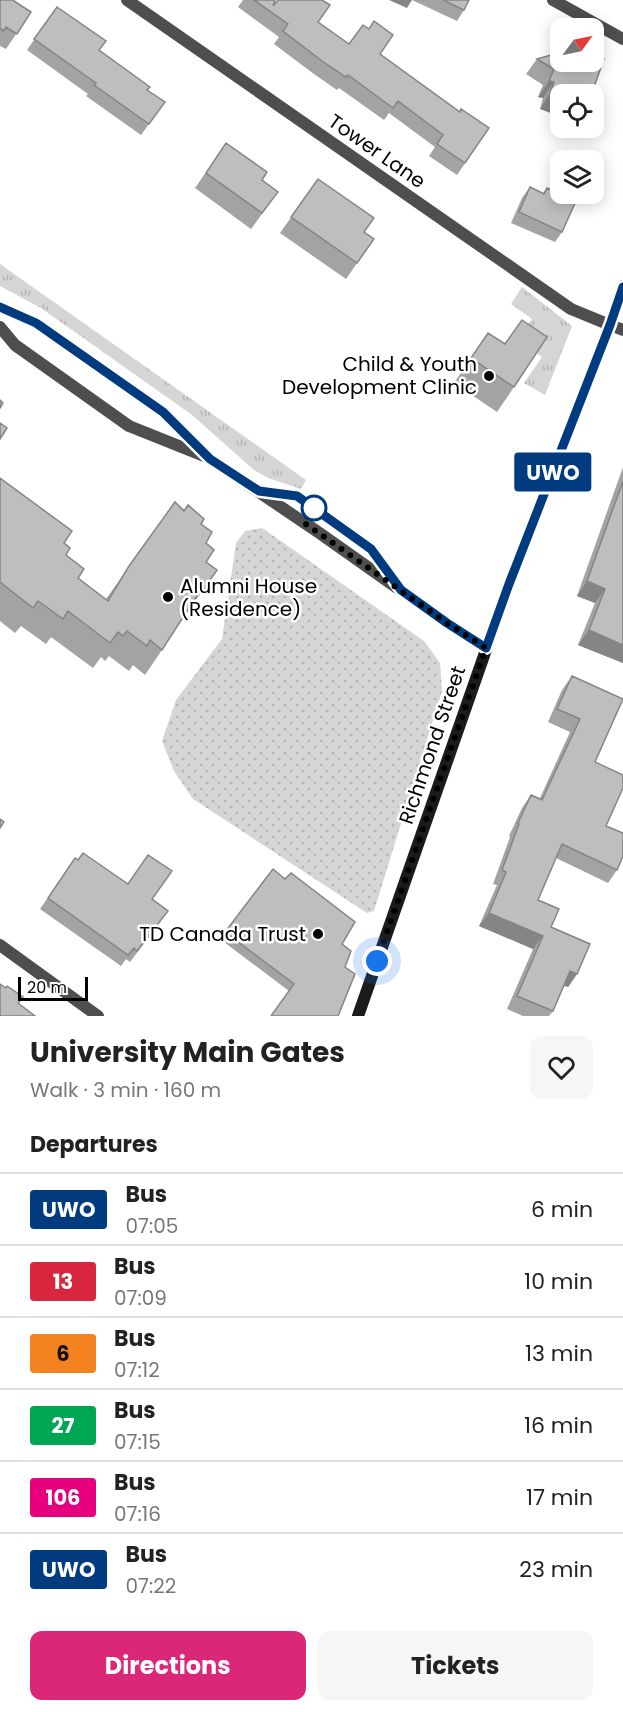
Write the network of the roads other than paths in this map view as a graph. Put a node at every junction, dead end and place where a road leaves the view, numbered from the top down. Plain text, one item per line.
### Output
1 (127, 0) edge
2 (553, 0) edge
3 (623, 39) edge
4 (623, 286) edge
5 (0, 307) edge
6 (610, 325) junction
7 (0, 327) edge
8 (623, 330) edge
9 (210, 459) junction
10 (486, 648) junction
11 (0, 945) edge
12 (98, 1016) edge
13 (358, 1016) edge

1 - 6 street, Tower Lane
2 - 3 street
4 - 6 main road, Richmond Street
5 - 9 street
6 - 8 street, Tower Lane
6 - 10 main road, Richmond Street
7 - 9 street
9 - 10 street
10 - 13 main road, Richmond Street
11 - 12 street

